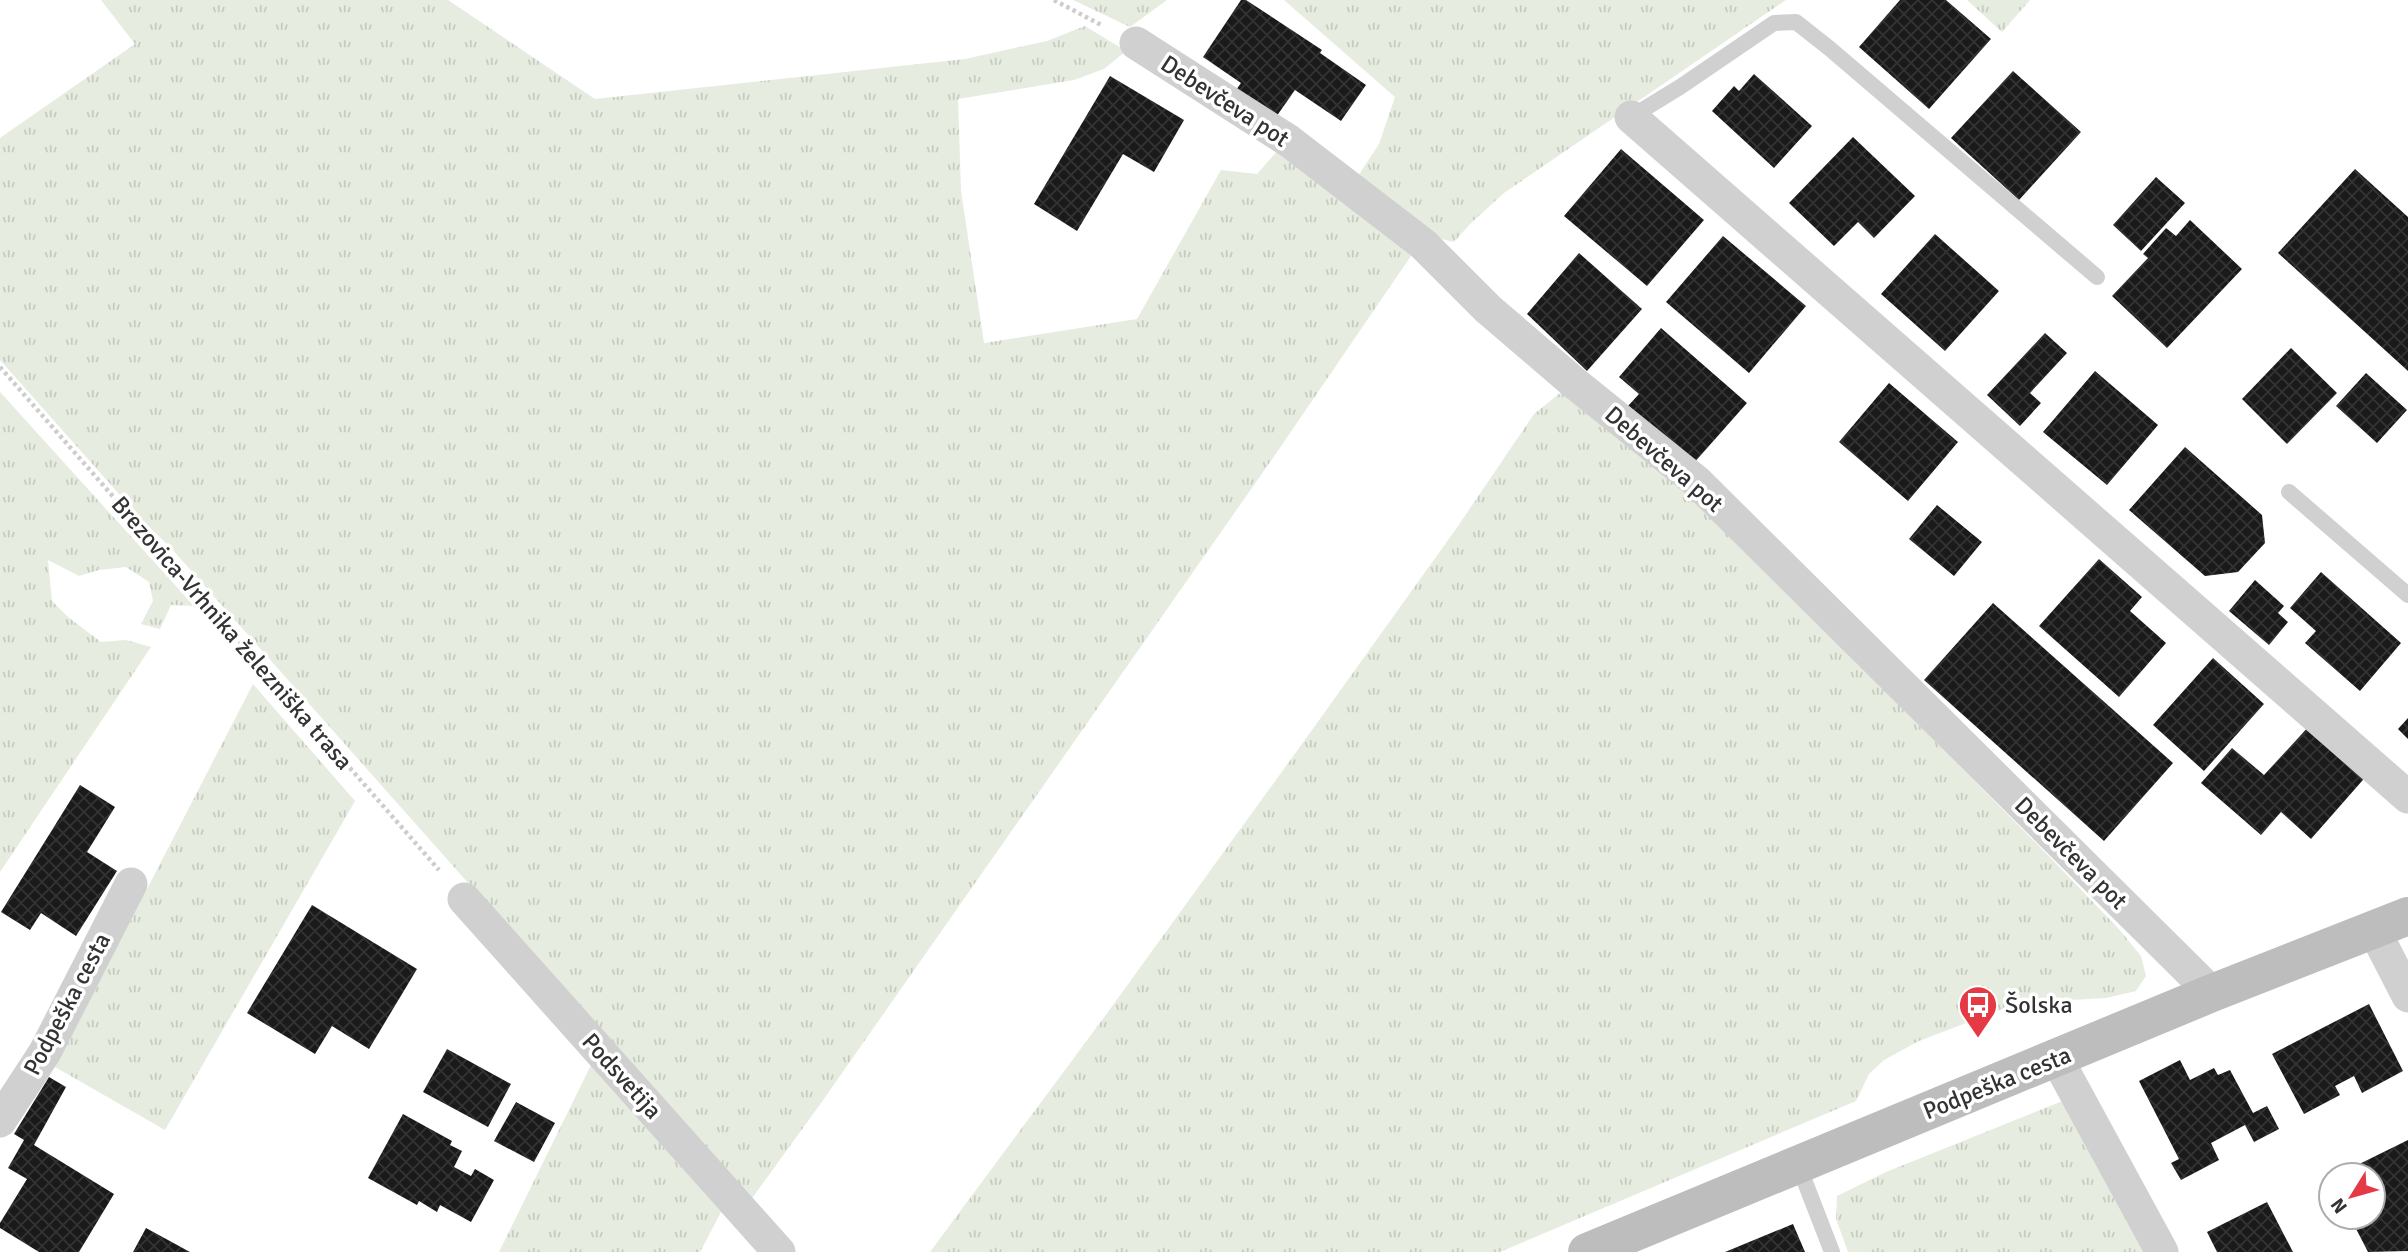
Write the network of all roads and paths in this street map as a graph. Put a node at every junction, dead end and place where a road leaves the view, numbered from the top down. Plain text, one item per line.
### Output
1 (1054, 0) edge
2 (1136, 43) joint
3 (1631, 117) joint
4 (2097, 277) dead end
5 (0, 367) edge
6 (2289, 492) dead end
7 (2408, 595) edge
8 (2408, 797) edge
9 (131, 884) dead end
10 (464, 899) joint
11 (2391, 923) edge
12 (2212, 993) junction
13 (2408, 996) edge
14 (2057, 1059) junction
15 (0, 1121) edge
16 (1798, 1164) junction
17 (779, 1252) edge
18 (1587, 1252) edge
19 (1832, 1252) edge
20 (2162, 1252) edge

1 - 2 path, Debevčeva pot
2 - 12 street, Debevčeva pot
3 - 4 lane
3 - 8 street
5 - 10 path, Brezovica-Vrhnika železniška trasa
6 - 7 lane
9 - 15 street, Podpeška cesta
10 - 17 street, Podsvetija
11 - 12 main road, Podpeška cesta
11 - 13 street
12 - 14 main road, Podpeška cesta
14 - 16 main road, Podpeška cesta
14 - 20 street
16 - 18 main road, Podpeška cesta
16 - 19 lane

